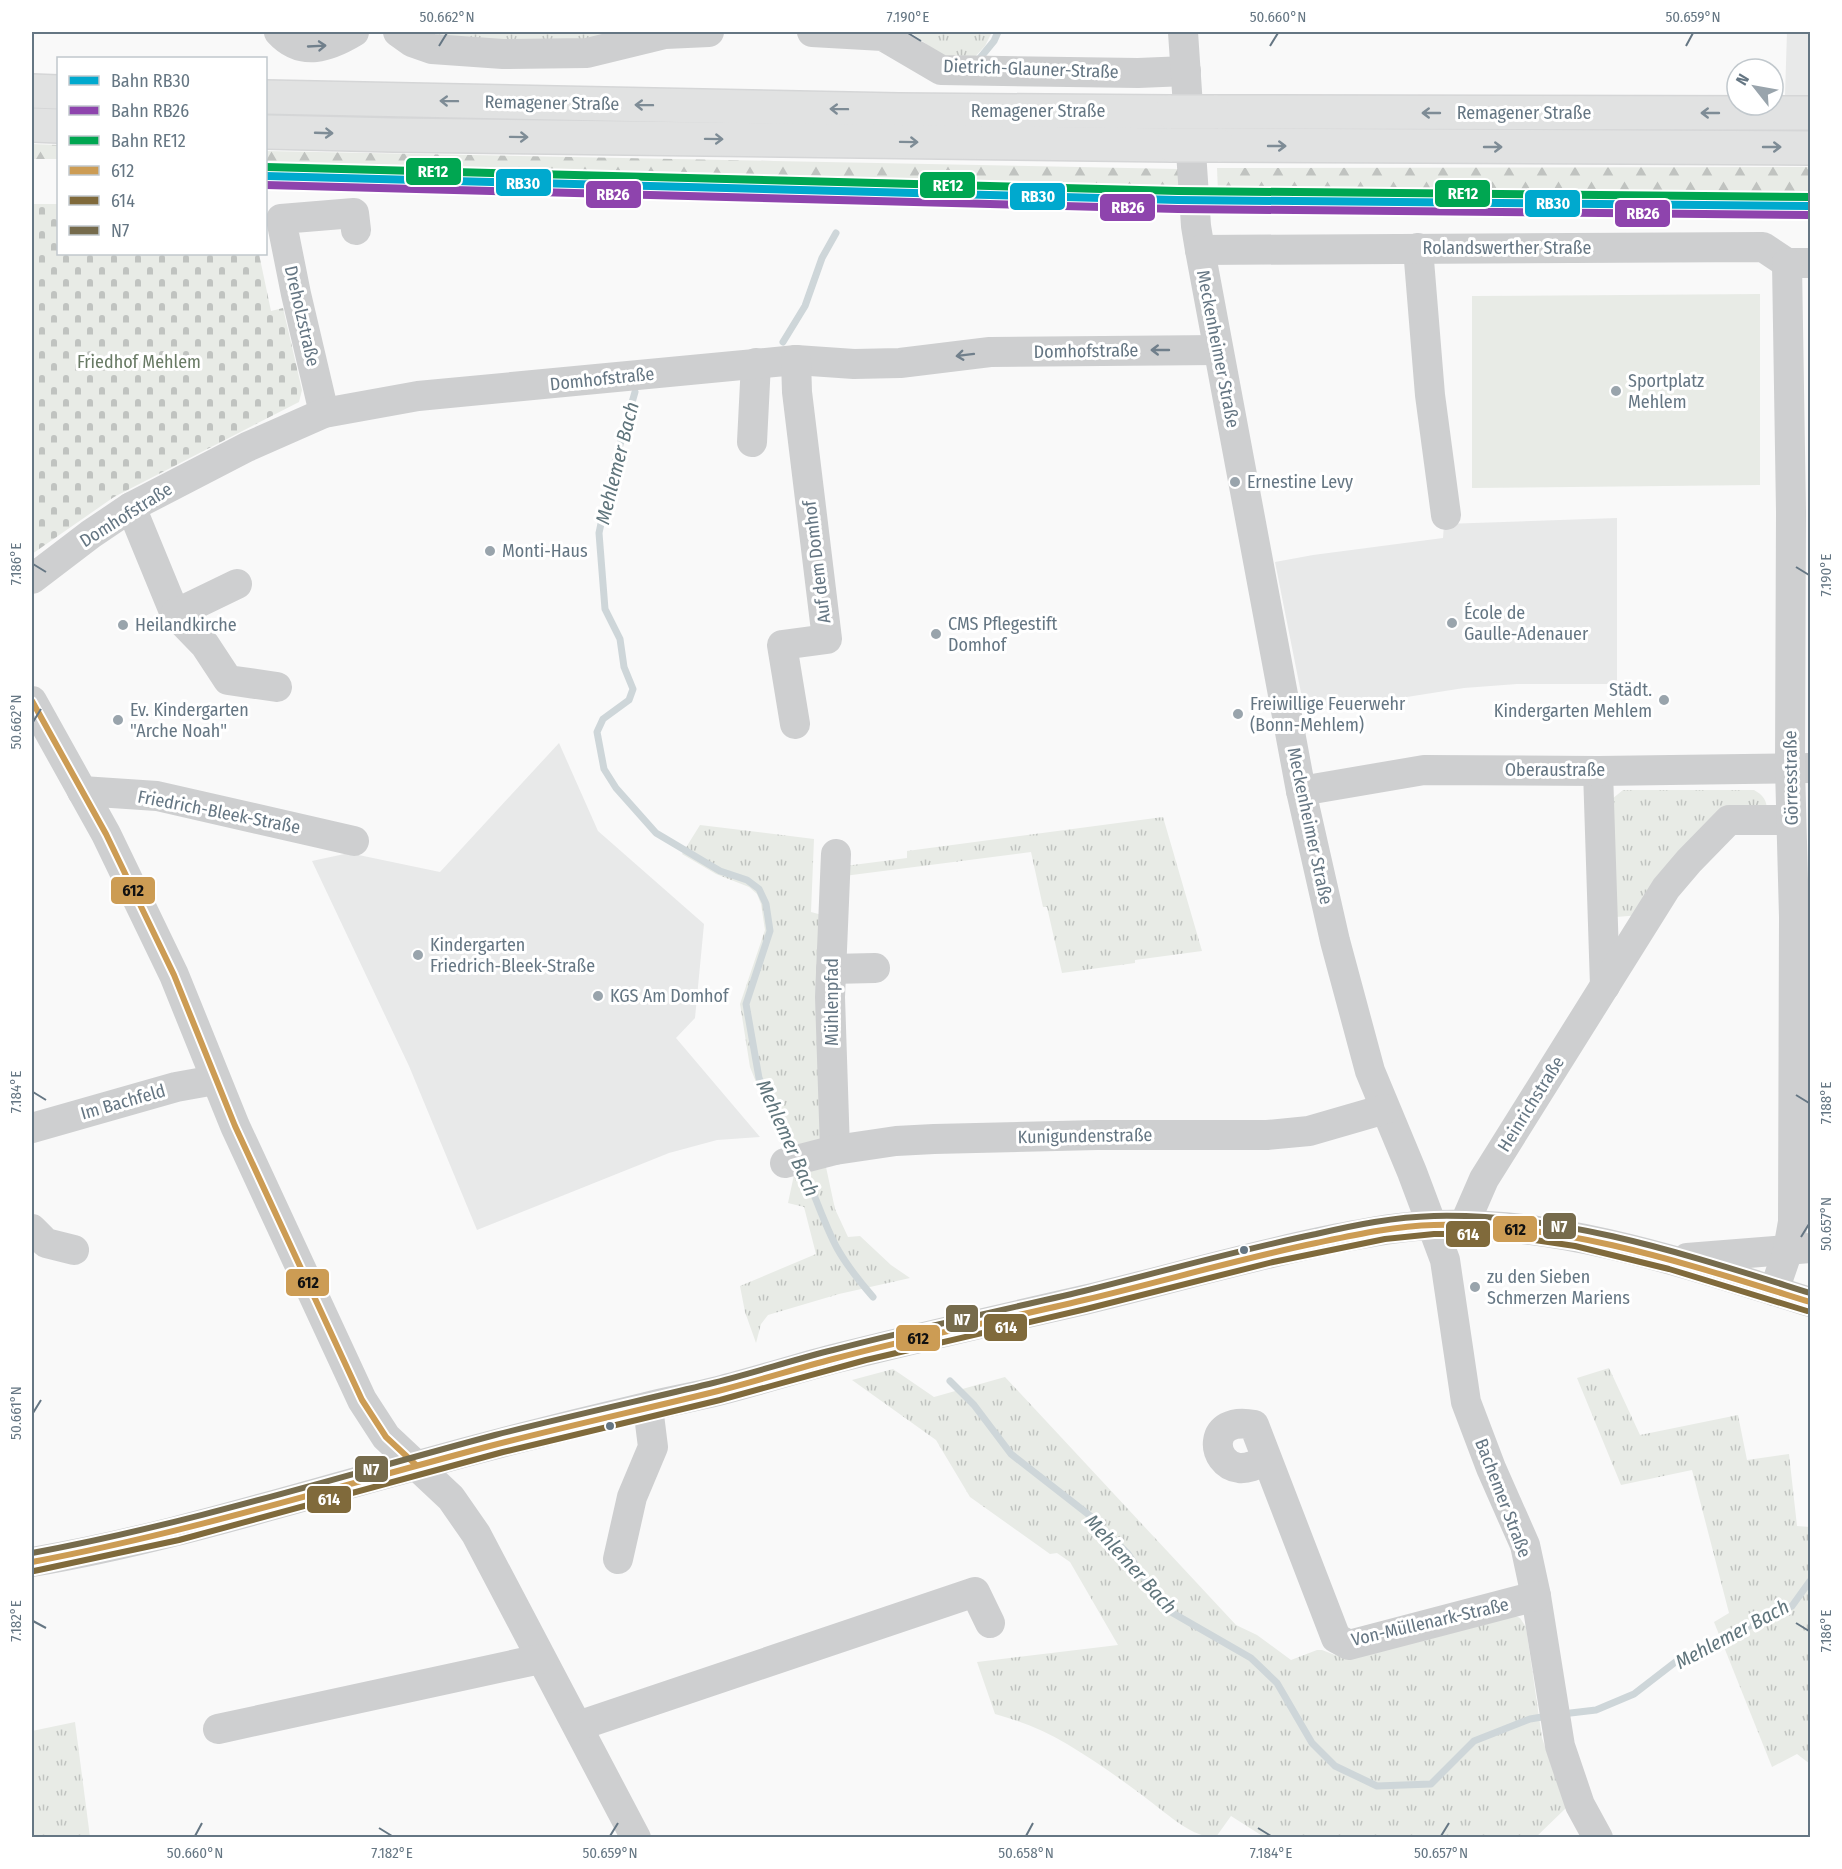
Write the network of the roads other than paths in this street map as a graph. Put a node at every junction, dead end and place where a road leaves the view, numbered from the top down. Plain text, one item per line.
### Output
1 (279, 32) edge
2 (354, 32) edge
3 (398, 32) edge
4 (709, 32) edge
5 (812, 32) edge
6 (1183, 32) edge
7 (1186, 71) junction
8 (32, 91) edge
9 (57, 92) edge
10 (267, 97) edge
11 (1810, 113) edge
12 (32, 125) edge
13 (57, 126) edge
14 (267, 132) edge
15 (1810, 148) edge
16 (356, 230) dead end
17 (1418, 248) junction
18 (1200, 250) junction
19 (1799, 262) edge
20 (1218, 350) junction
21 (796, 360) junction
22 (756, 363) junction
23 (324, 412) junction
24 (752, 442) dead end
25 (131, 507) junction
26 (1801, 512) edge
27 (1446, 515) dead end
28 (32, 579) edge
29 (237, 584) dead end
30 (175, 614) junction
31 (277, 687) dead end
32 (32, 701) edge
33 (795, 724) dead end
34 (1800, 768) edge
35 (1598, 771) junction
36 (82, 791) junction
37 (1301, 791) junction
38 (1791, 820) junction
39 (354, 841) dead end
40 (836, 854) dead end
41 (874, 968) dead end
42 (831, 969) junction
43 (1605, 986) junction
44 (1802, 1002) edge
45 (215, 1080) junction
46 (1385, 1109) junction
47 (32, 1128) edge
48 (811, 1156) joint
49 (1432, 1225) junction
50 (1464, 1225) junction
51 (32, 1229) edge
52 (1799, 1249) edge
53 (74, 1250) dead end
54 (1669, 1260) junction
55 (1774, 1291) junction
56 (1810, 1302) edge
57 (648, 1407) junction
58 (1267, 1460) dead end
59 (416, 1465) junction
60 (618, 1559) dead end
61 (32, 1562) edge
62 (1536, 1596) junction
63 (990, 1623) dead end
64 (540, 1659) junction
65 (578, 1726) junction
66 (218, 1729) dead end
67 (636, 1838) edge
68 (1598, 1838) edge

1 -> 2 street
3 - 4 street
5 - 7 street, Dietrich-Glauner-Straße
6 - 7 street, Meckenheimer Straße
7 - 18 street, Meckenheimer Straße
8 - 9 main road
11 -> 10 main road, Remagener Straße, bridge
12 - 13 main road
14 -> 15 main road, Remagener Straße, bridge
16 - 23 street, Dreholzstraße
17 - 18 street, Rolandswerther Straße
17 - 19 street, Rolandswerther Straße
17 - 27 street
18 - 20 street, Meckenheimer Straße
19 - 26 street, Görresstraße
20 -> 21 street, Domhofstraße
20 - 37 street, Meckenheimer Straße
21 - 22 street, Domhofstraße
21 - 33 street, Auf dem Domhof
22 - 23 street, Domhofstraße
22 - 24 street
23 - 25 street, Domhofstraße
25 - 28 street, Domhofstraße
25 - 30 street
26 - 34 street, Görresstraße
29 - 30 street
30 - 31 street
32 - 36 street
34 - 35 street, Oberaustraße
34 - 38 street, Görresstraße
35 - 37 street, Oberaustraße
35 - 43 street
36 - 39 street, Friedrich-Bleek-Straße
36 - 45 street
37 - 46 street, Meckenheimer Straße
38 - 43 street, Heinrichstraße
38 - 44 street, Görresstraße
40 - 42 street, Mühlenpfad
41 - 42 street
42 - 48 street, Mühlenpfad
43 - 50 street, Heinrichstraße
44 - 52 street, Görresstraße
45 - 47 street, Im Bachfeld
45 - 59 street
46 - 48 street, Kunigundenstraße
46 - 49 street, Meckenheimer Straße
49 - 50 street
49 - 57 street
49 - 62 street, Bachemer Straße
50 - 54 street
51 - 53 street
52 - 54 street
52 - 55 street, Görresstraße
54 - 55 street
55 - 56 street
57 - 59 street
57 - 60 street
58 - 62 street, Von-Müllenark-Straße
59 - 61 street
59 - 64 street
62 - 68 street, Bachemer Straße
63 - 65 street
64 - 65 street
64 - 66 street
65 - 67 street

